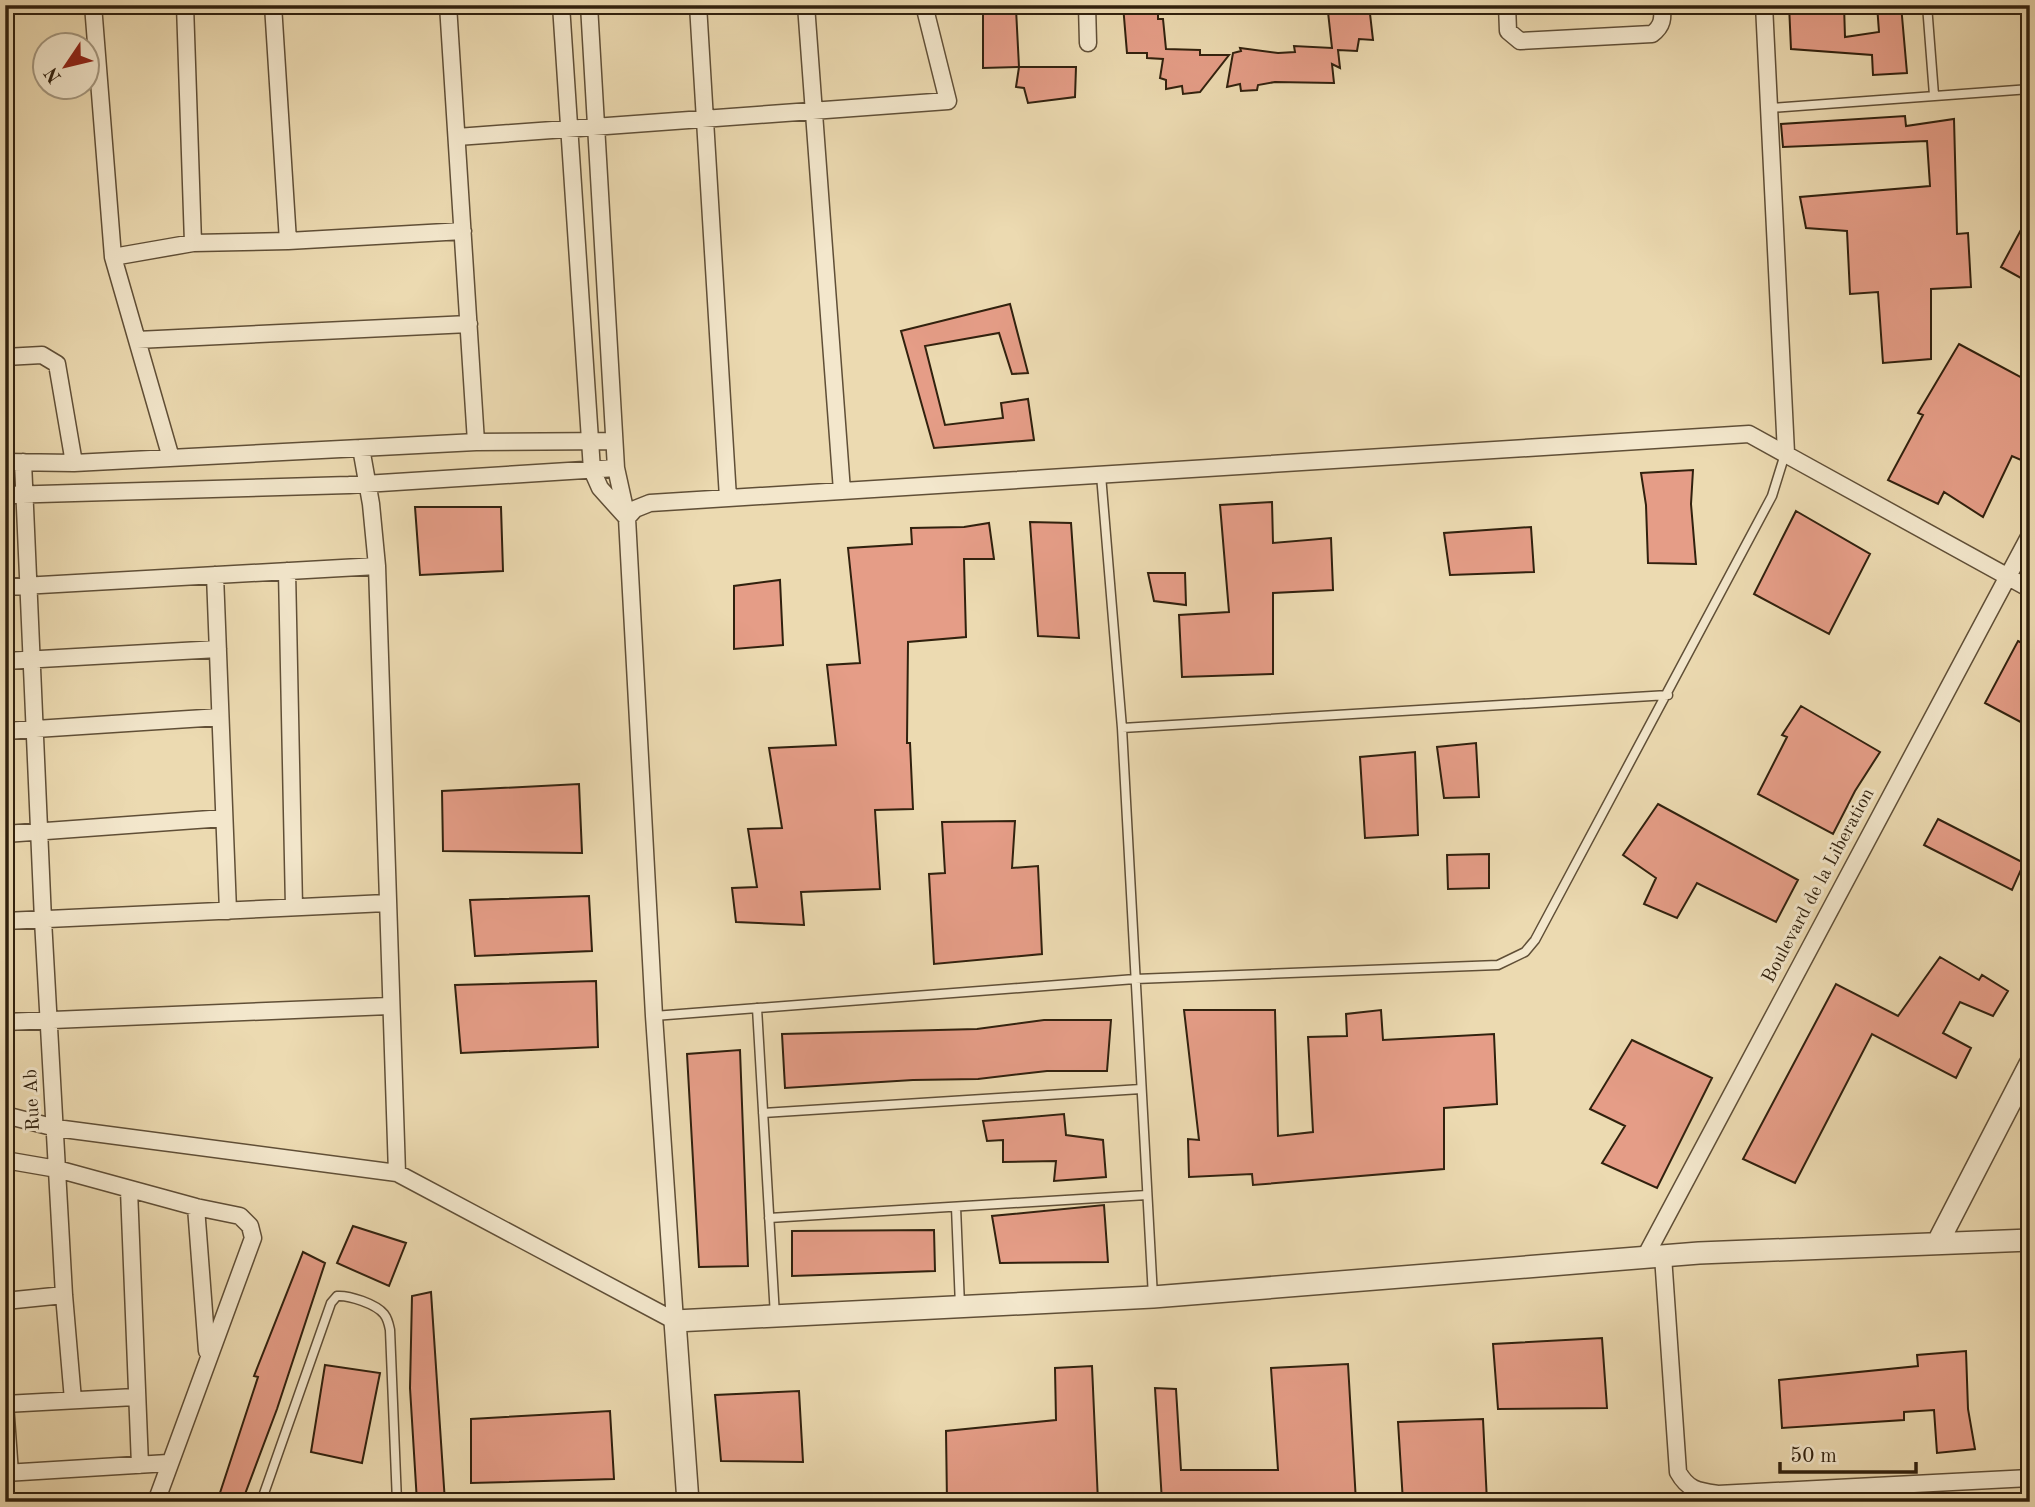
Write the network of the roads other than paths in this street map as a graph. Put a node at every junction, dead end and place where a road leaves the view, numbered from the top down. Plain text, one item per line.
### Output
1 (93, 5) edge
2 (185, 5) edge
3 (273, 5) edge
4 (449, 5) edge
5 (561, 5) edge
6 (589, 5) edge
7 (698, 5) edge
8 (806, 5) edge
9 (924, 5) edge
10 (1087, 5) edge
11 (1507, 5) edge
12 (1661, 5) edge
13 (1764, 5) edge
14 (1927, 5) edge
15 (1088, 43) dead end
16 (2030, 89) edge
17 (1934, 95) junction
18 (1770, 108) junction
19 (814, 112) junction
20 (705, 117) junction
21 (595, 126) junction
22 (569, 127) junction
23 (457, 137) junction
24 (463, 231) junction
25 (288, 241) junction
26 (193, 243) junction
27 (113, 257) junction
28 (469, 324) junction
29 (137, 340) junction
30 (5, 357) edge
31 (476, 442) junction
32 (589, 442) junction
33 (614, 442) junction
34 (361, 448) junction
35 (1786, 453) junction
36 (171, 458) junction
37 (23, 461) junction
38 (5, 462) edge
39 (75, 463) junction
40 (616, 468) junction
41 (592, 470) junction
42 (1101, 475) junction
43 (368, 483) junction
44 (842, 491) junction
45 (23, 494) junction
46 (5, 495) edge
47 (728, 498) junction
48 (627, 518) junction
49 (2030, 536) edge
50 (377, 566) junction
51 (287, 571) junction
52 (215, 575) junction
53 (2008, 577) junction
54 (26, 586) junction
55 (5, 587) edge
56 (2030, 589) edge
57 (218, 649) junction
58 (30, 659) junction
59 (5, 660) edge
60 (1668, 695) junction
61 (220, 717) junction
62 (1122, 728) junction
63 (33, 729) junction
64 (5, 731) edge
65 (225, 818) junction
66 (38, 832) junction
67 (5, 834) edge
68 (386, 903) junction
69 (294, 907) junction
70 (228, 911) junction
71 (43, 920) junction
72 (5, 921) edge
73 (1135, 979) junction
74 (389, 1006) junction
75 (757, 1008) junction
76 (654, 1016) junction
77 (50, 1020) junction
78 (5, 1022) edge
79 (2030, 1065) edge
80 (1141, 1089) junction
81 (763, 1113) junction
82 (5, 1115) edge
83 (56, 1128) junction
84 (5, 1160) edge
85 (57, 1169) junction
86 (397, 1173) junction
87 (129, 1190) junction
88 (1147, 1195) junction
89 (196, 1207) junction
90 (956, 1207) junction
91 (769, 1218) junction
92 (2030, 1240) edge
93 (1938, 1242) junction
94 (1654, 1256) junction
95 (64, 1295) junction
96 (1153, 1297) junction
97 (5, 1301) edge
98 (960, 1306) junction
99 (775, 1316) junction
100 (675, 1321) junction
101 (207, 1359) junction
102 (135, 1397) junction
103 (73, 1400) junction
104 (5, 1404) edge
105 (168, 1464) junction
106 (140, 1465) junction
107 (7, 1473) edge
108 (2030, 1478) edge
109 (156, 1502) edge
110 (261, 1502) edge
111 (397, 1502) edge
112 (688, 1502) edge

1 - 27 street
2 - 26 street
3 - 25 street
4 - 23 street
5 - 22 street
6 - 21 street
7 - 20 street
8 - 19 street
9 - 19 street
10 - 15 street
11 - 12 street
13 - 18 street
14 - 17 lane
16 - 17 lane
17 - 18 lane
18 - 35 street
19 - 20 street
19 - 44 street
20 - 21 street
20 - 47 street
21 - 22 street
21 - 33 street
22 - 23 street
22 - 32 street
23 - 24 street
24 - 25 street
24 - 28 street
25 - 26 street
26 - 27 street
27 - 29 street
28 - 29 street
28 - 31 street
29 - 36 street
30 - 39 street
31 - 32 street
31 - 34 street
32 - 33 street
32 - 41 street
33 - 40 street
34 - 36 street
34 - 43 street
35 - 42 street
35 - 53 street
35 - 60 lane
36 - 39 street
37 - 38 street
37 - 39 street
37 - 45 street, Rue Ab
40 - 41 street
40 - 48 street
41 - 43 street
41 - 48 street
42 - 44 street
42 - 62 lane
43 - 45 street
43 - 50 street
44 - 47 street
45 - 46 street
45 - 54 street, Rue Ab
47 - 48 street
48 - 76 street
49 - 53 street, Boulevard de la Liberation
50 - 51 street
50 - 68 street
51 - 52 street
51 - 69 street
52 - 54 street
52 - 57 street
53 - 56 street
53 - 94 street, Boulevard de la Liberation
54 - 55 street
54 - 58 street, Rue Ab
57 - 58 street
57 - 61 street
58 - 59 street
58 - 63 street, Rue Ab
60 - 62 lane
60 - 73 lane
61 - 63 street
61 - 65 street
62 - 73 lane
63 - 64 street
63 - 66 street, Rue Ab
65 - 66 street
65 - 70 street
66 - 67 street
66 - 71 street, Rue Ab
68 - 69 street
68 - 74 street
69 - 70 street
70 - 71 street
71 - 72 street
71 - 77 street, Rue Ab
73 - 75 lane
73 - 80 lane
74 - 77 street
74 - 86 street
75 - 76 lane
75 - 81 lane
76 - 100 street
77 - 78 street
77 - 83 street, Rue Ab
79 - 93 street
80 - 81 lane
80 - 88 lane
81 - 91 lane
82 - 83 street
83 - 85 street, Rue Ab
83 - 86 street
84 - 85 street
85 - 87 street
85 - 95 street, Rue Ab
86 - 100 street
87 - 89 street
87 - 102 street
88 - 90 lane
88 - 96 lane
89 - 101 street
89 - 101 street
90 - 91 lane
90 - 98 lane
91 - 99 lane
92 - 93 street
93 - 94 street
94 - 96 street
94 - 108 street
95 - 97 street
95 - 103 street, Rue Ab
96 - 98 street
98 - 99 street
99 - 100 street
100 - 112 street
101 - 105 street
102 - 103 street
102 - 106 street
103 - 104 street
104 - 107 street
105 - 106 street
105 - 109 street
106 - 107 street
110 - 111 lane

